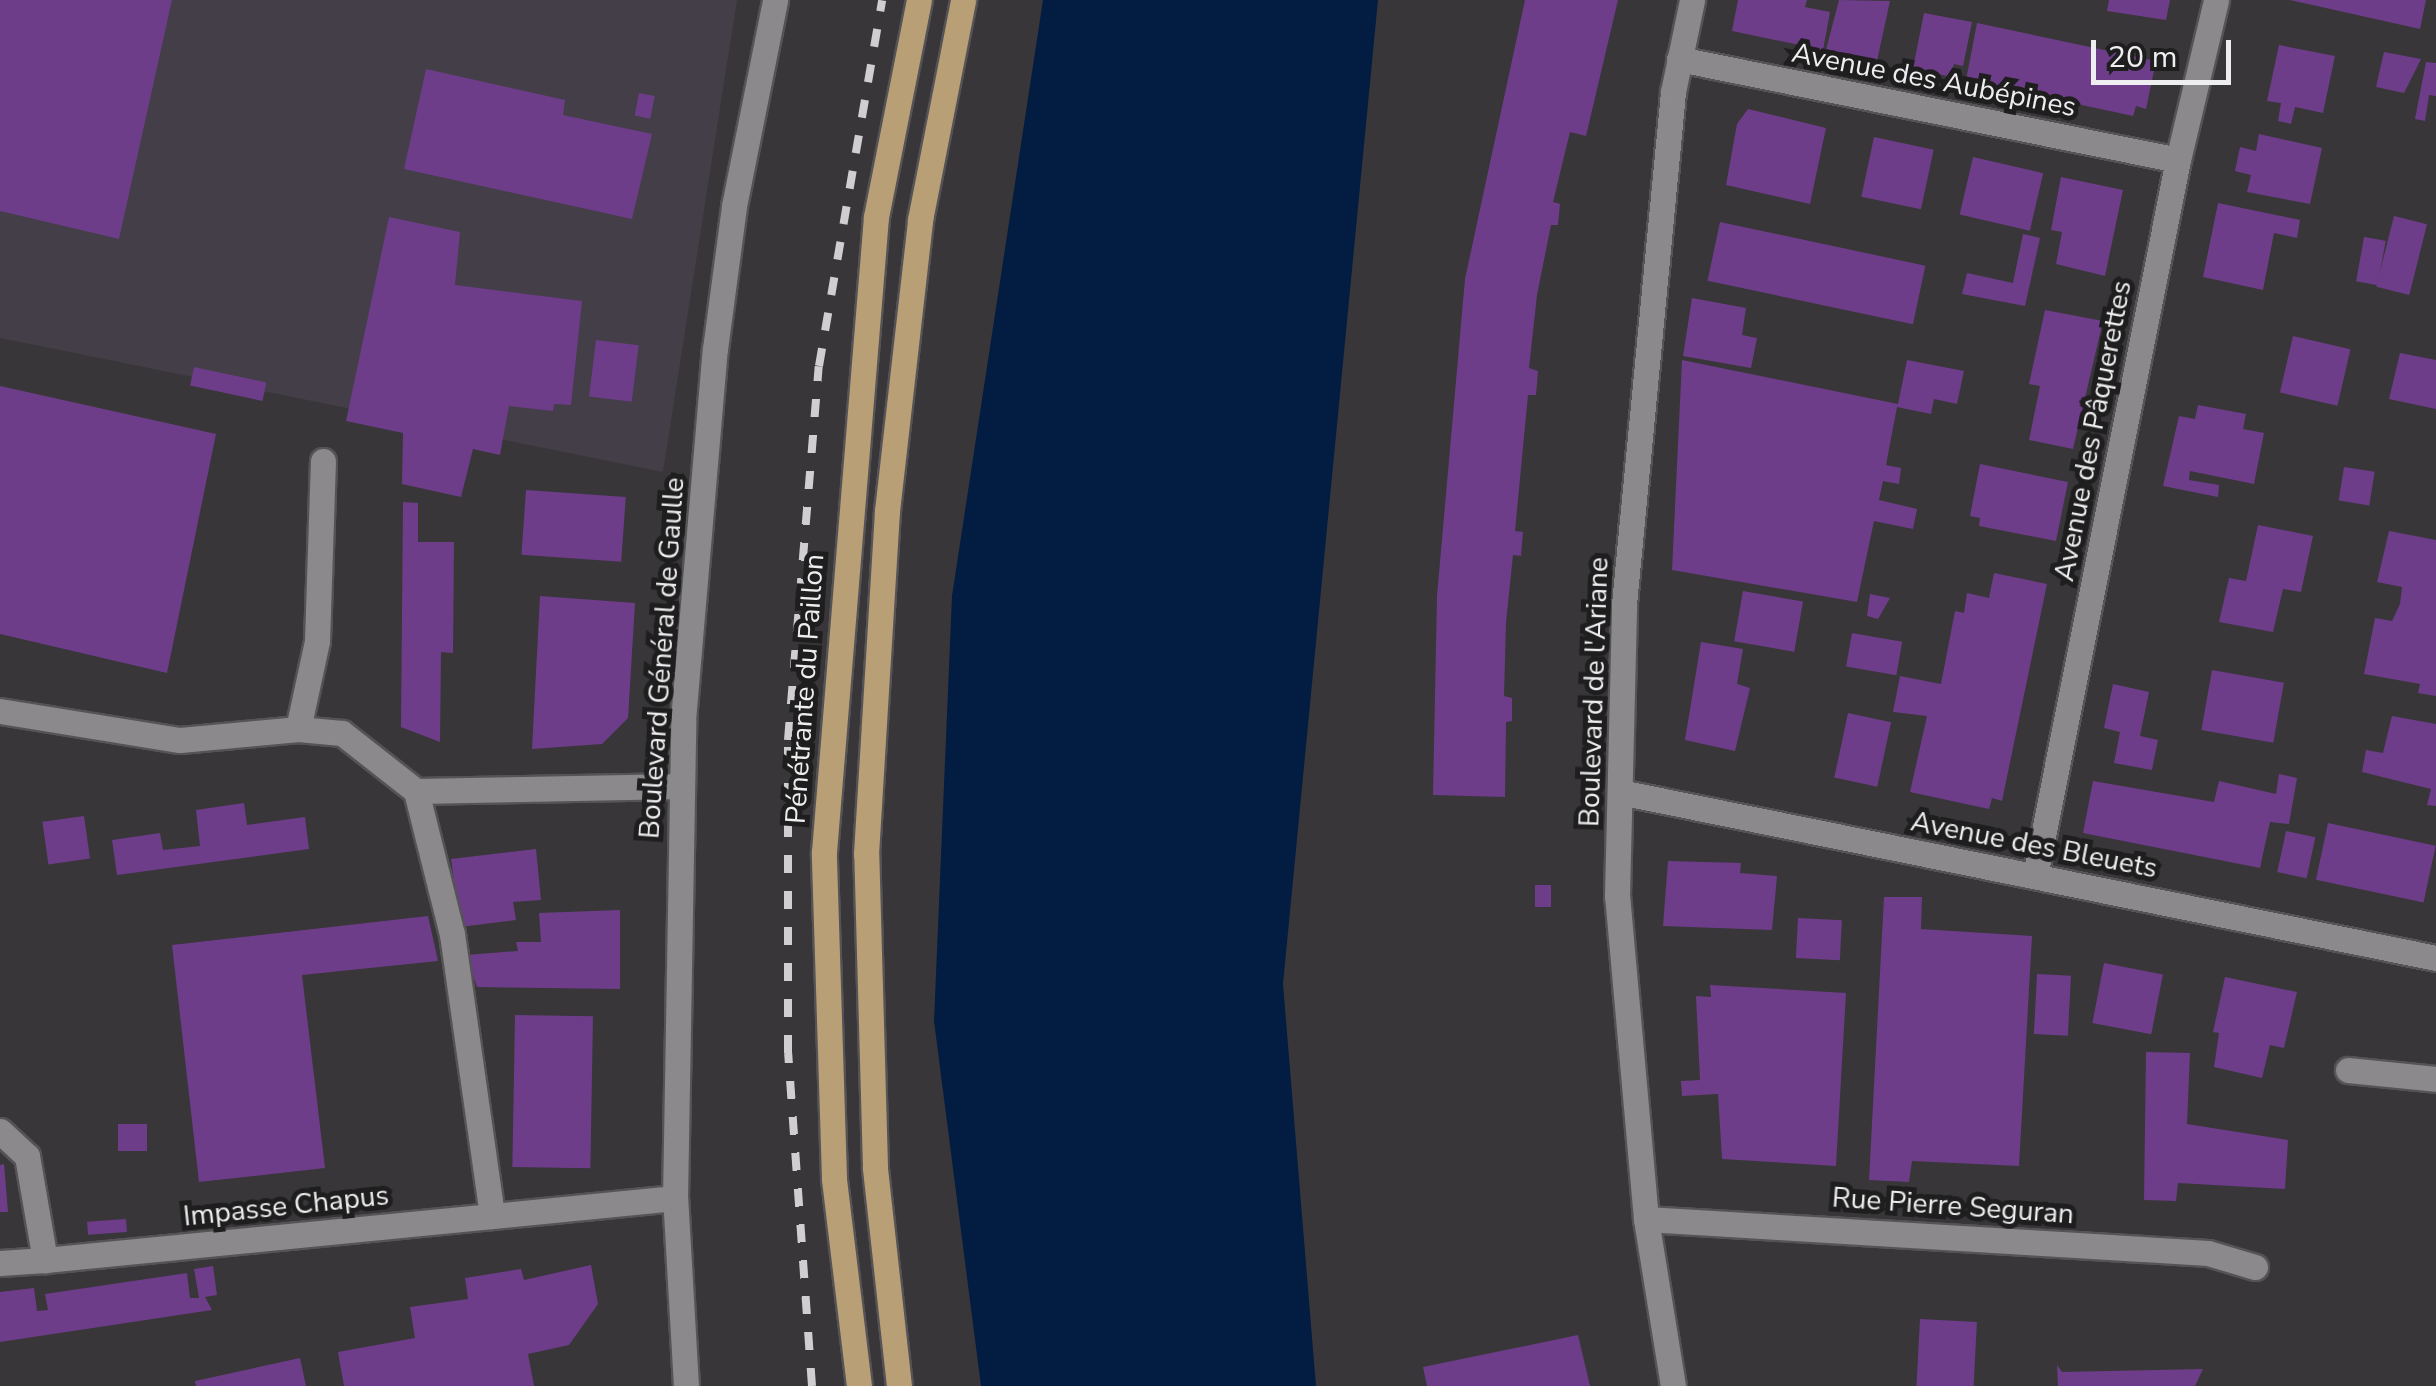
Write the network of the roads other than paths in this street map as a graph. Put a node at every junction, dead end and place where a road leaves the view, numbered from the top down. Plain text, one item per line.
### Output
1 (775, 0) edge
2 (919, 0) edge
3 (962, 0) edge
4 (1692, 0) edge
5 (2216, 0) edge
6 (1679, 59) junction
7 (2178, 160) junction
8 (323, 461) dead end
9 (0, 711) edge
10 (298, 729) junction
11 (682, 786) junction
12 (416, 791) junction
13 (1620, 792) junction
14 (2034, 876) junction
15 (2436, 958) edge
16 (2348, 1070) dead end
17 (2436, 1080) edge
18 (0, 1130) edge
19 (676, 1198) junction
20 (492, 1216) junction
21 (1646, 1219) junction
22 (46, 1260) junction
23 (0, 1264) edge
24 (2255, 1267) dead end
25 (686, 1386) edge
26 (859, 1386) edge
27 (899, 1386) edge
28 (1673, 1386) edge

1 - 11 street, Boulevard Général de Gaulle
2 - 26 main road, Pénétrante du Paillon
3 - 27 main road
4 - 6 street, Boulevard de l'Ariane
5 - 7 street, Avenue des Pâquerettes
6 - 7 street, Avenue des Aubépines
6 - 13 street, Boulevard de l'Ariane
7 - 14 street, Avenue des Pâquerettes
8 - 10 street
9 - 10 street
10 - 12 street
11 - 12 street
11 - 19 street, Boulevard Général de Gaulle
12 - 20 street
13 - 14 street, Avenue des Bleuets
13 - 21 street, Boulevard de l'Ariane
14 - 15 street, Avenue des Bleuets
16 - 17 street
18 - 22 street
19 - 20 street, Impasse Chapus
19 - 25 street, Boulevard Général de Gaulle
20 - 22 street, Impasse Chapus
21 - 24 street, Rue Pierre Seguran
21 - 28 street, Boulevard de l'Ariane
22 - 23 street, Impasse Chapus

